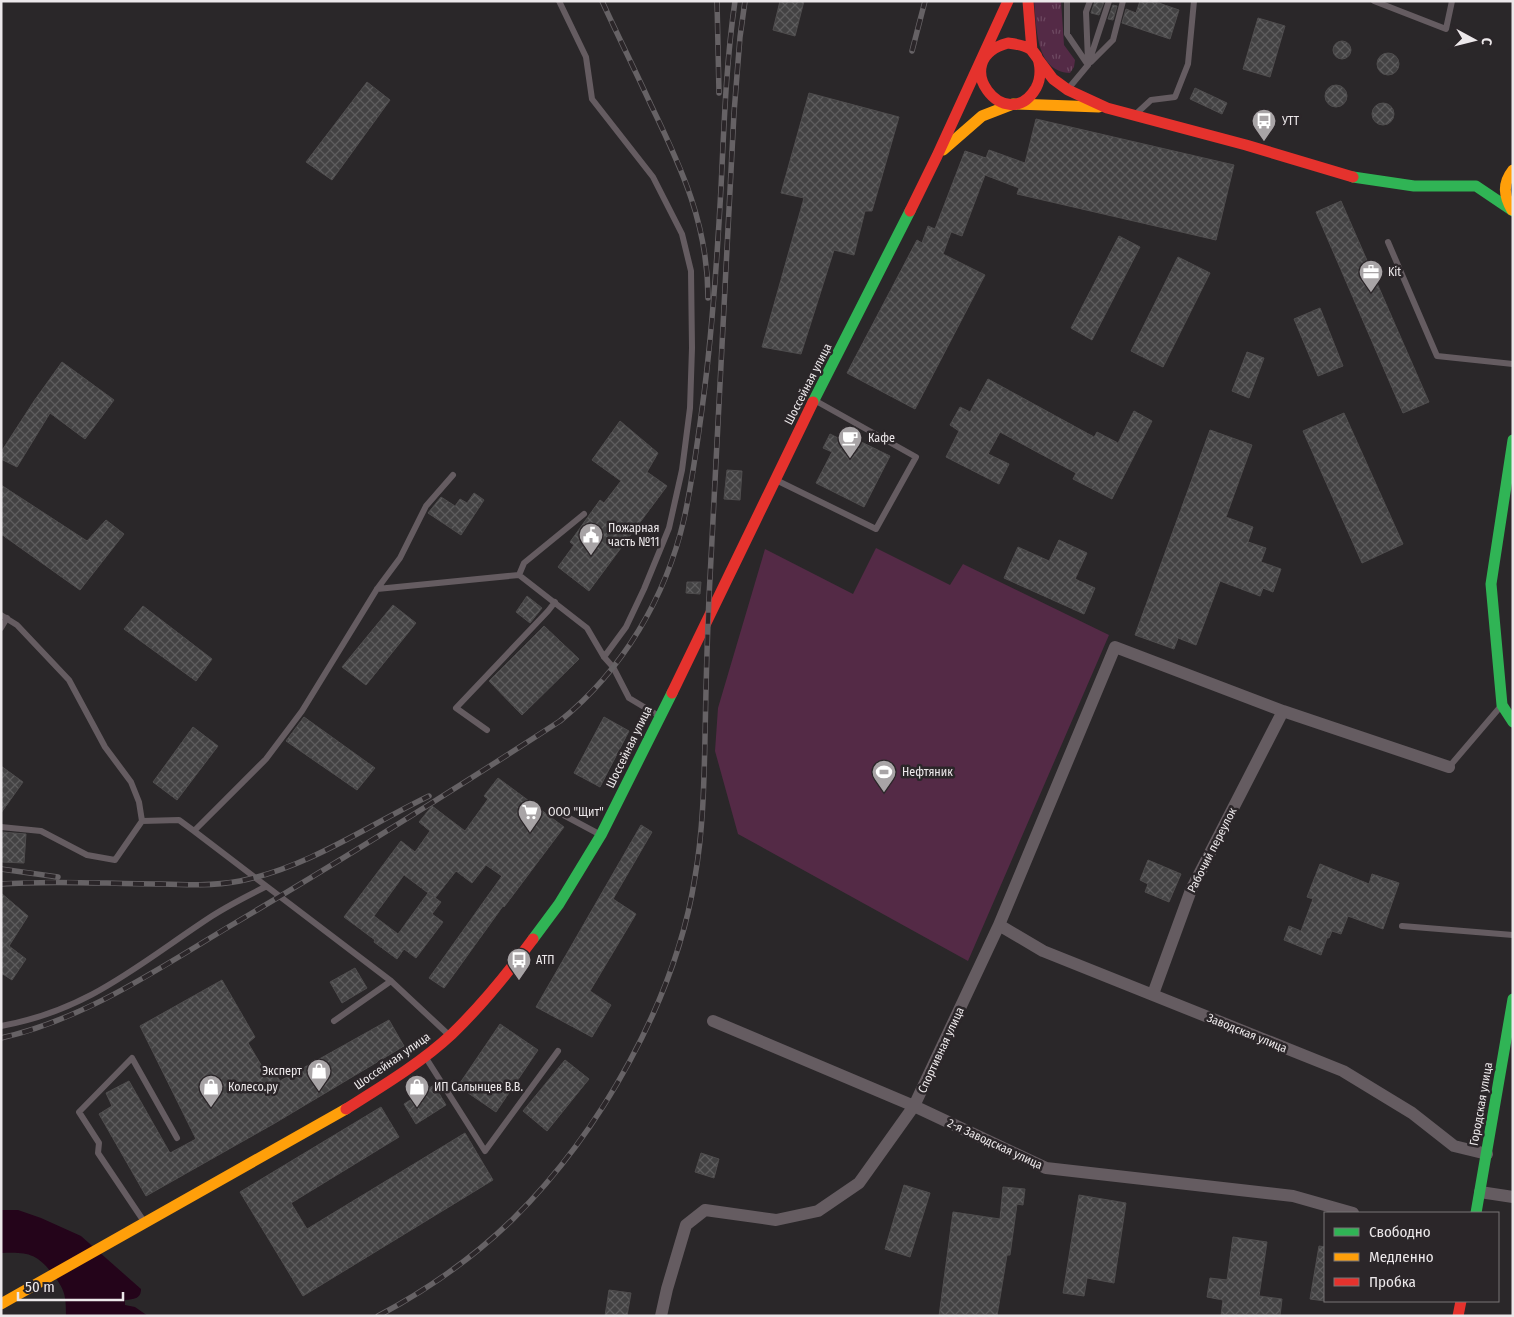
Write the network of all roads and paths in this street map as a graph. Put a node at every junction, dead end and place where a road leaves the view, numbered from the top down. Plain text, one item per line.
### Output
1 (559, 1) edge
2 (1008, 1) edge
3 (1028, 1) edge
4 (1067, 1) edge
5 (1090, 1) edge
6 (1110, 1) edge
7 (1123, 1) edge
8 (1194, 1) edge
9 (1374, 1) edge
10 (1452, 1) edge
11 (1032, 50) junction
12 (985, 55) junction
13 (1088, 65) junction
14 (1068, 90) junction
15 (1013, 104) junction
16 (1107, 108) junction
17 (1134, 116) junction
18 (937, 156) junction
19 (1513, 170) edge
20 (1476, 186) junction
21 (1513, 210) edge
22 (1388, 242) dead end
23 (1513, 364) edge
24 (815, 400) junction
25 (1513, 440) edge
26 (453, 475) dead end
27 (775, 479) junction
28 (584, 514) dead end
29 (519, 575) junction
30 (377, 589) junction
31 (555, 602) junction
32 (4, 617) edge
33 (1, 628) edge
34 (604, 657) junction
35 (1502, 705) junction
36 (1283, 711) junction
37 (659, 716) junction
38 (1513, 722) edge
39 (488, 730) dead end
40 (1449, 767) joint
41 (556, 811) dead end
42 (142, 821) junction
43 (1, 827) edge
44 (194, 831) junction
45 (601, 834) junction
46 (266, 886) junction
47 (999, 925) junction
48 (1402, 926) dead end
49 (1513, 935) edge
50 (391, 981) junction
51 (1153, 994) junction
52 (1513, 1000) edge
53 (334, 1021) dead end
54 (713, 1021) dead end
55 (1, 1026) edge
56 (450, 1036) junction
57 (558, 1051) dead end
58 (425, 1057) junction
59 (914, 1106) junction
60 (177, 1138) dead end
61 (1487, 1154) junction
62 (1480, 1192) junction
63 (1513, 1196) edge
64 (1349, 1212) edge
65 (1476, 1212) edge
66 (146, 1224) junction
67 (1461, 1302) edge
68 (1, 1304) edge
69 (661, 1316) edge
70 (1458, 1316) edge

1 - 34 lane
2 - 12 main road, Шоссейная улица
3 - 11 main road
4 - 13 lane
5 - 13 lane
6 - 13 lane
7 - 13 lane
8 - 17 lane
9 - 10 lane
11 - 12 main road
11 - 14 main road
11 - 15 main road
12 - 15 main road
12 - 18 main road, Шоссейная улица
13 - 14 lane
14 - 16 main road
15 - 16 main road
15 - 18 main road
16 - 17 main road
17 - 20 main road
18 - 24 main road, Шоссейная улица
19 - 20 main road
19 - 21 main road
20 - 21 main road
22 - 23 lane
24 - 27 main road, Шоссейная улица
24 - 27 lane
25 - 35 main road
26 - 30 lane
27 - 37 main road, Шоссейная улица
28 - 29 lane
29 - 30 lane
29 - 31 lane
30 - 44 lane
31 - 34 lane
31 - 39 lane
32 - 33 lane
32 - 42 lane
34 - 37 lane
35 - 38 main road
35 - 40 lane
36 - 40 street
36 - 47 street, Спортивная улица
36 - 51 street, Рабочий переулок
37 - 45 main road, Шоссейная улица
41 - 45 lane
42 - 43 lane
42 - 44 lane
44 - 46 lane
45 - 56 main road, Шоссейная улица
46 - 50 lane
46 - 55 lane
47 - 51 street, Заводская улица
47 - 59 street, Спортивная улица
48 - 49 lane
50 - 53 lane
50 - 56 lane
51 - 61 street, Заводская улица
52 - 61 main road, Городская улица
54 - 59 street, 2-я Заводская улица
56 - 58 main road, Шоссейная улица
57 - 58 lane
58 - 66 main road, Шоссейная улица
59 - 64 street, 2-я Заводская улица
59 - 69 street, Спортивная улица
60 - 66 lane
61 - 62 main road, Городская улица
62 - 63 street
62 - 65 main road, Городская улица
66 - 68 main road, Шоссейная улица
67 - 70 main road

